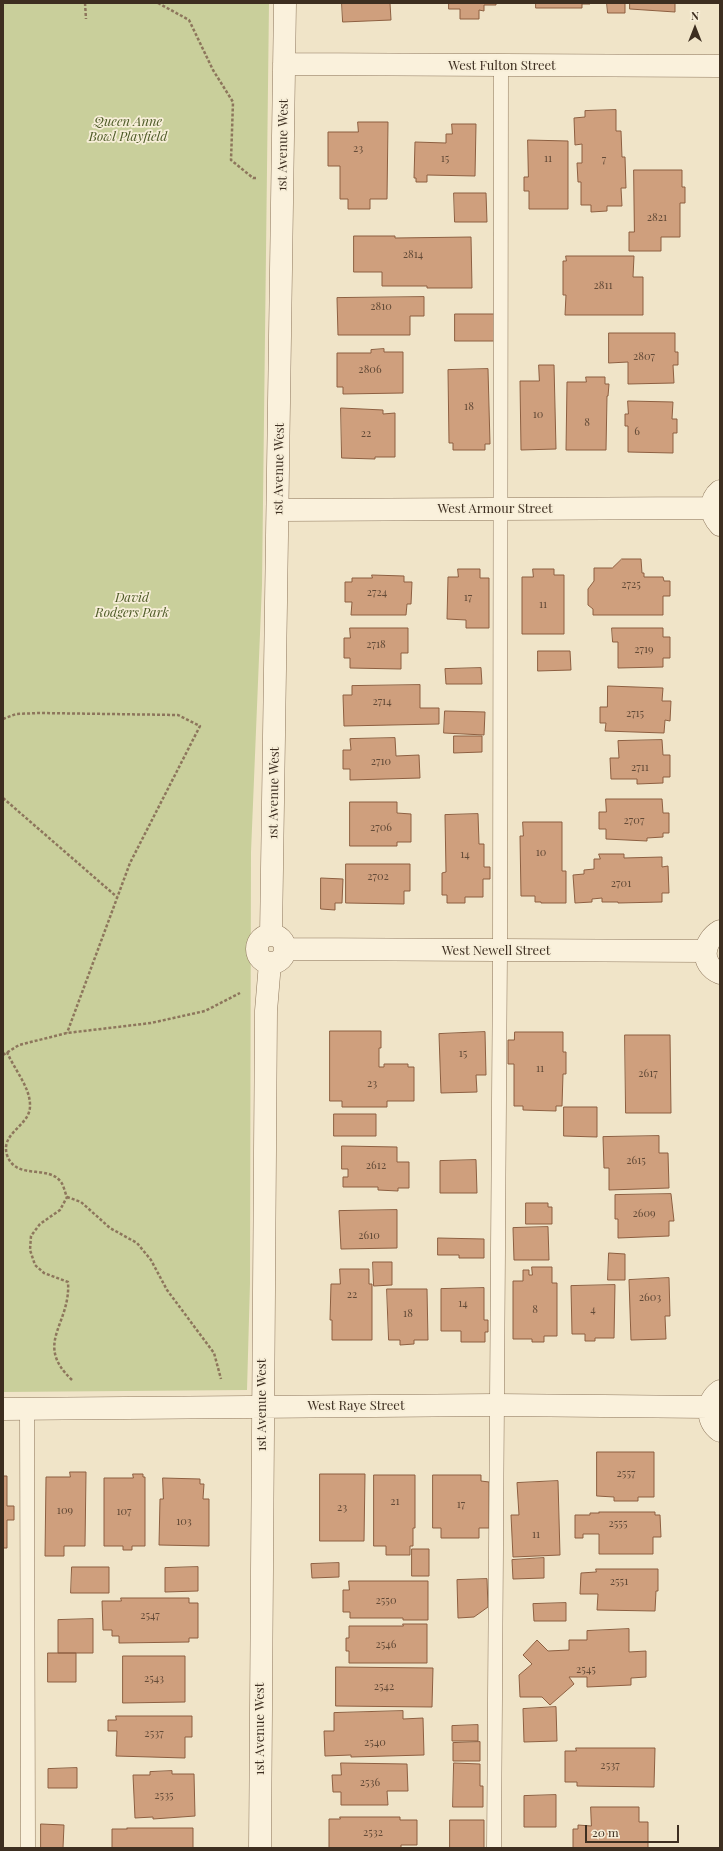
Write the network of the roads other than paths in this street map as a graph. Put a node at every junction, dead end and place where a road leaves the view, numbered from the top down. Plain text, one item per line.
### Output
1 (285, 3) edge
2 (284, 64) junction
3 (501, 66) junction
4 (720, 66) edge
5 (717, 508) edge
6 (500, 509) junction
7 (279, 510) junction
8 (720, 931) edge
9 (276, 949) junction
10 (500, 951) junction
11 (706, 951) junction
12 (720, 973) edge
13 (715, 1399) edge
14 (496, 1405) junction
15 (262, 1407) junction
16 (27, 1408) junction
17 (3, 1409) edge
18 (720, 1431) edge
19 (28, 1848) edge
20 (260, 1848) edge
21 (494, 1848) edge

1 - 2 street, 1st Avenue West
2 - 3 street, West Fulton Street
2 - 7 street, 1st Avenue West
3 - 4 street, West Fulton Street
3 - 6 lane
5 - 6 street, West Armour Street
6 - 7 street, West Armour Street
6 - 10 lane
7 - 9 street, 1st Avenue West
8 - 11 street
9 - 10 street, West Newell Street
9 - 15 street, 1st Avenue West
10 - 11 street, West Newell Street
10 - 14 lane
11 - 12 street
13 - 14 street, West Raye Street
13 - 18 street
14 - 15 street, West Raye Street
14 - 21 lane
15 - 16 street, West Raye Street
15 - 20 street, 1st Avenue West
16 - 17 street, West Raye Street
16 - 19 lane

